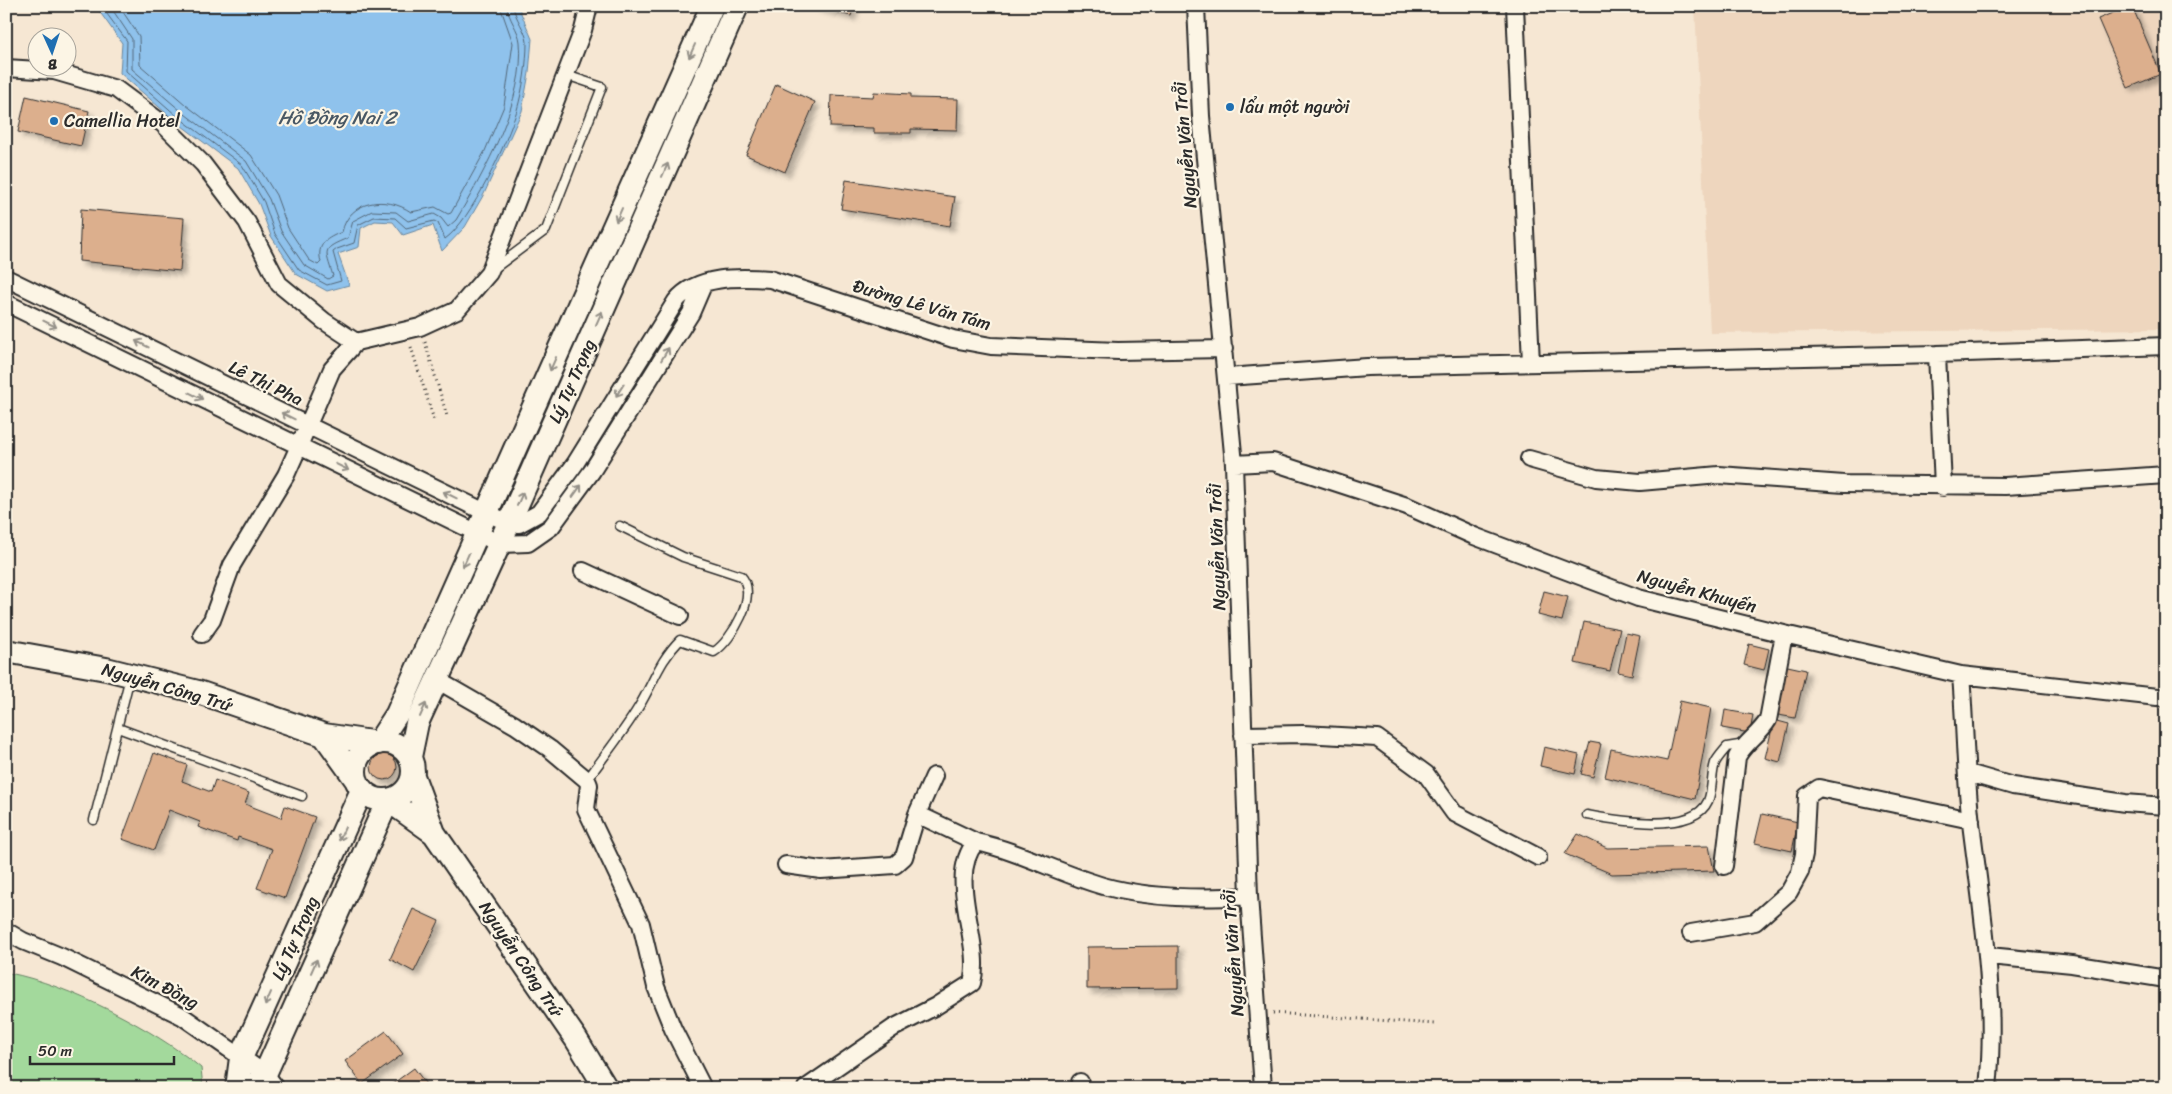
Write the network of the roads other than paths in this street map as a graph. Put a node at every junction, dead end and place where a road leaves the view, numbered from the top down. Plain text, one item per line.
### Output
1 (589, 6) edge
2 (712, 6) edge
3 (737, 6) edge
4 (1196, 6) edge
5 (1515, 6) edge
6 (6, 68) edge
7 (565, 75) junction
8 (489, 273) junction
9 (6, 278) edge
10 (703, 285) junction
11 (6, 303) edge
12 (356, 342) junction
13 (2166, 346) edge
14 (1224, 349) junction
15 (1937, 354) junction
16 (1531, 363) junction
17 (1227, 377) junction
18 (308, 425) junction
19 (300, 446) junction
20 (1530, 459) dead end
21 (1234, 464) junction
22 (2166, 475) edge
23 (1943, 487) junction
24 (482, 523) junction
25 (510, 523) junction
26 (620, 526) dead end
27 (500, 544) junction
28 (583, 570) dead end
29 (680, 616) dead end
30 (202, 634) dead end
31 (1784, 634) junction
32 (6, 651) edge
33 (130, 675) junction
34 (1961, 675) junction
35 (437, 680) junction
36 (2166, 698) edge
37 (118, 728) junction
38 (324, 735) junction
39 (1243, 735) junction
40 (378, 743) junction
41 (1745, 744) junction
42 (412, 766) junction
43 (1968, 773) junction
44 (934, 776) dead end
45 (587, 780) junction
46 (359, 786) junction
47 (302, 796) dead end
48 (388, 800) junction
49 (2166, 806) edge
50 (917, 814) junction
51 (1587, 815) dead end
52 (94, 820) dead end
53 (1971, 820) junction
54 (434, 833) junction
55 (976, 842) junction
56 (1538, 857) dead end
57 (786, 865) dead end
58 (1724, 866) dead end
59 (1249, 896) junction
60 (6, 931) edge
61 (1691, 933) dead end
62 (23, 941) junction
63 (6, 943) edge
64 (1989, 956) junction
65 (2166, 979) edge
66 (241, 1058) junction
67 (265, 1083) edge
68 (237, 1088) edge
69 (606, 1088) edge
70 (703, 1088) edge
71 (806, 1088) edge
72 (1263, 1088) edge
73 (1988, 1088) edge

1 - 7 street
2 -> 24 street, Lý Tự Trọng
25 -> 3 street, Lý Tự Trọng
4 - 14 street, Nguyễn Văn Trỗi
5 - 16 street
6 - 12 street
7 - 8 street
7 - 8 lane
8 - 12 street
18 -> 9 street, Lê Thị Pha
10 - 14 street, Đường Lê Văn Tám
10 -> 25 street, Đường Lê Văn Tám
27 -> 10 street
11 -> 19 street
12 - 18 street
13 - 15 street
14 - 17 street, Nguyễn Văn Trỗi
15 - 16 street
15 - 23 street
16 - 17 street
17 - 21 street, Nguyễn Văn Trỗi
18 - 19 street
24 -> 18 street, Lê Thị Pha
19 -> 24 street
19 - 30 street
20 - 23 street
21 - 31 street, Nguyễn Khuyến
21 - 39 street, Nguyễn Văn Trỗi
22 - 23 street
24 - 25 street, Lê Thị Pha
24 - 27 street
24 -> 40 street, Lý Tự Trọng
25 - 27 street, Lý Tự Trọng
26 - 45 lane
27 - 35 street, Lý Tự Trọng
28 - 29 street
31 - 34 street, Nguyễn Khuyến
31 - 41 street
32 - 33 street, Nguyễn Công Trứ
33 - 37 lane
33 - 38 street, Nguyễn Công Trứ
34 - 36 street, Nguyễn Khuyến
34 - 43 street
42 -> 35 street, Lý Tự Trọng
35 - 45 street
37 - 47 lane
37 - 52 lane
38 - 40 street, Nguyễn Công Trứ
38 - 46 street
39 - 56 street
39 - 59 street, Nguyễn Văn Trỗi
40 - 42 street
40 - 46 street
41 - 51 lane
41 - 58 street
42 - 48 street
42 - 54 street, Nguyễn Công Trứ
43 - 49 street
43 - 53 street
44 - 50 street
45 - 70 street
46 - 48 street
46 -> 66 street, Lý Tự Trọng
48 - 54 street, Nguyễn Công Trứ
67 -> 48 street, Lý Tự Trọng
50 - 55 street
50 - 57 street
53 - 61 street
53 - 64 street
54 - 69 street, Nguyễn Công Trứ
55 - 59 street
55 - 71 street
59 - 72 street, Nguyễn Văn Trỗi
60 - 62 street, Kim Đồng
62 - 63 street
62 - 66 street, Kim Đồng
64 - 65 street
64 - 73 street
66 - 67 street, Kim Đồng
66 - 68 street, Lý Tự Trọng

